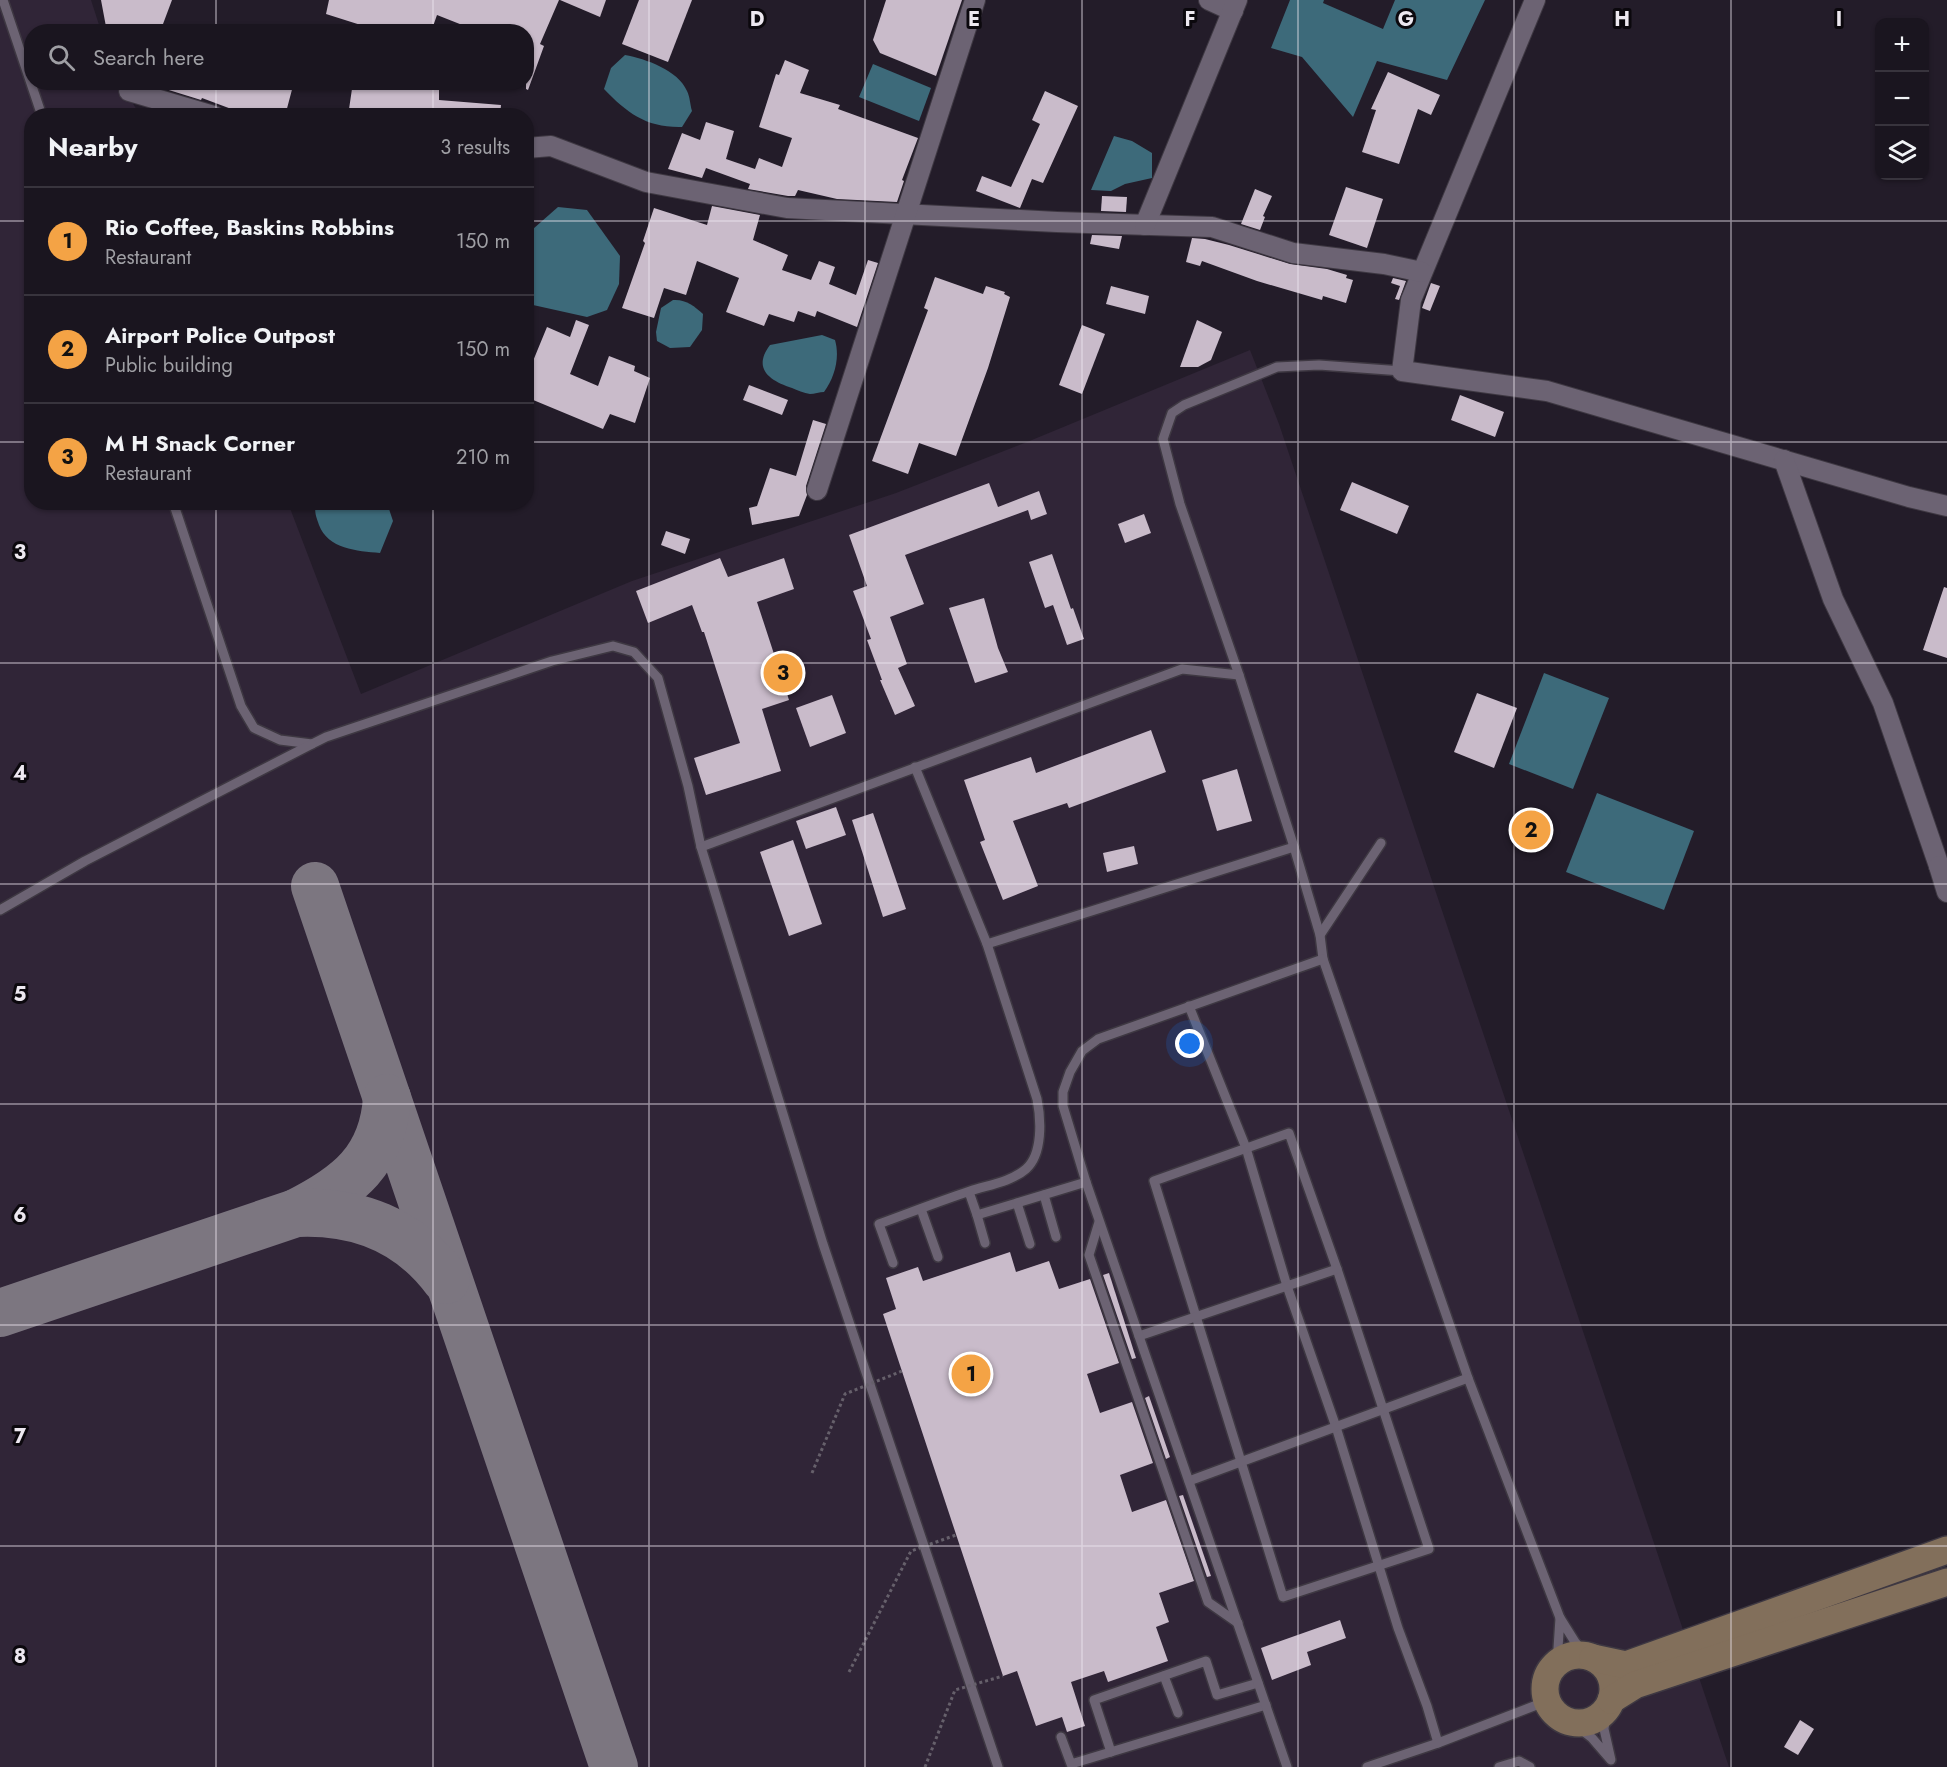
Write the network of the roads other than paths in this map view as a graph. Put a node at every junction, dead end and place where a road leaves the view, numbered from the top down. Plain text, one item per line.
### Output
1 (3, 0) edge
2 (975, 0) edge
3 (1209, 0) edge
4 (1535, 0) edge
5 (1235, 5) edge
6 (24, 62) edge
7 (33, 90) edge
8 (129, 91) dead end
9 (39, 108) edge
10 (187, 108) edge
11 (534, 147) edge
12 (906, 214) junction
13 (1145, 225) junction
14 (1422, 272) junction
15 (1402, 371) junction
16 (1784, 460) junction
17 (817, 490) dead end
18 (1947, 506) edge
19 (176, 510) edge
20 (1239, 675) junction
21 (312, 744) junction
22 (915, 767) junction
23 (1381, 843) dead end
24 (701, 847) junction
25 (1294, 847) junction
26 (1943, 869) edge
27 (1947, 892) edge
28 (0, 910) edge
29 (1320, 935) junction
30 (987, 944) junction
31 (1323, 959) junction
32 (1190, 1006) junction
33 (1246, 1148) junction
34 (1086, 1182) junction
35 (969, 1191) junction
36 (1044, 1195) junction
37 (1017, 1203) junction
38 (921, 1209) junction
39 (977, 1215) junction
40 (1099, 1222) junction
41 (1056, 1237) dead end
42 (985, 1243) dead end
43 (1030, 1244) dead end
44 (938, 1257) dead end
45 (893, 1263) dead end
46 (1337, 1269) junction
47 (1287, 1286) junction
48 (1195, 1316) junction
49 (1139, 1336) junction
50 (1467, 1378) junction
51 (1382, 1410) junction
52 (1336, 1427) junction
53 (1240, 1462) junction
54 (1189, 1481) junction
55 (1947, 1550) edge
56 (1379, 1567) junction
57 (1947, 1582) edge
58 (1560, 1618) junction
59 (1238, 1623) junction
60 (1589, 1657) junction
61 (1557, 1663) junction
62 (1164, 1676) junction
63 (1258, 1683) junction
64 (1547, 1701) junction
65 (1609, 1704) junction
66 (1266, 1705) junction
67 (1178, 1713) dead end
68 (1570, 1721) junction
69 (1061, 1737) dead end
70 (1438, 1743) junction
71 (1111, 1752) junction
72 (1612, 1764) edge
73 (998, 1767) edge
74 (1287, 1767) edge
75 (1367, 1767) edge
76 (1500, 1767) edge
77 (1530, 1767) edge

1 - 6 lane
2 - 12 street
3 - 5 street
4 - 14 street
5 - 13 street
7 - 9 lane
8 - 10 street
11 - 12 street
12 - 13 street
12 - 17 street
13 - 14 street
14 - 15 street
15 - 16 street
15 - 20 lane
16 - 18 street
16 - 26 street
19 - 21 lane
20 - 22 lane
20 - 25 lane
21 - 24 lane
21 - 28 lane
22 - 24 lane
22 - 30 lane
23 - 29 lane
24 - 73 lane
25 - 29 lane
25 - 30 lane
26 - 27 street
29 - 31 lane
30 - 35 lane
31 - 32 lane
31 - 50 lane
32 - 33 lane
32 - 34 lane
33 - 46 lane
33 - 47 lane
33 - 48 lane
34 - 36 lane
34 - 40 lane
35 - 38 lane
35 - 39 lane
36 - 37 lane
36 - 41 lane
37 - 39 lane
37 - 43 lane
38 - 44 lane
38 - 45 lane
39 - 42 lane
40 - 49 lane
40 - 59 lane
46 - 47 lane
46 - 51 lane
47 - 48 lane
47 - 52 lane
48 - 49 lane
48 - 53 lane
49 - 54 lane
50 - 51 lane
50 - 58 lane
51 - 52 lane
51 - 56 lane
52 - 53 lane
52 - 56 lane
53 - 54 lane
53 - 56 lane
54 - 59 lane
55 - 60 main road
56 - 70 lane
57 - 65 main road
58 - 60 lane
58 - 61 lane
59 - 63 lane
60 - 61 main road
60 - 65 main road
61 - 64 main road
62 - 63 lane
62 - 67 lane
62 - 71 lane
63 - 66 lane
64 - 68 main road
64 - 70 lane
65 - 68 main road
65 - 72 lane
66 - 71 lane
66 - 74 lane
68 - 72 lane
69 - 71 lane
70 - 75 lane
76 - 77 lane

